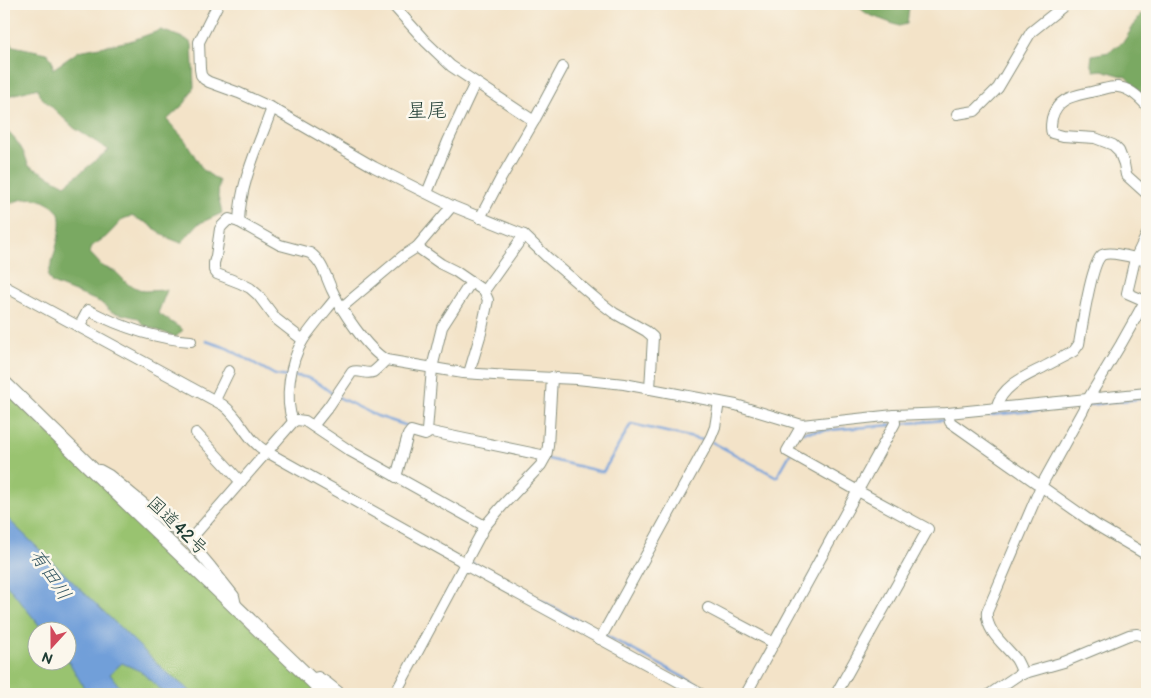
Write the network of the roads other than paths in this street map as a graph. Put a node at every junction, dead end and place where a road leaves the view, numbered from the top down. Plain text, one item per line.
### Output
1 (218, 4) edge
2 (392, 4) edge
3 (1066, 4) edge
4 (563, 67) dead end
5 (476, 83) junction
6 (1147, 106) edge
7 (272, 108) junction
8 (957, 114) dead end
9 (534, 121) junction
10 (427, 193) junction
11 (1147, 194) edge
12 (452, 206) junction
13 (480, 218) junction
14 (239, 222) junction
15 (524, 234) junction
16 (1147, 234) edge
17 (417, 247) junction
18 (1135, 259) junction
19 (1147, 262) edge
20 (471, 282) junction
21 (4, 286) edge
22 (484, 290) junction
23 (336, 298) junction
24 (341, 308) junction
25 (79, 327) junction
26 (303, 340) junction
27 (191, 341) dead end
28 (386, 360) junction
29 (432, 368) junction
30 (229, 371) dead end
31 (469, 373) junction
32 (552, 377) junction
33 (4, 383) edge
34 (650, 389) junction
35 (1147, 393) edge
36 (1088, 399) junction
37 (215, 400) junction
38 (719, 402) junction
39 (996, 408) junction
40 (948, 413) junction
41 (894, 415) junction
42 (293, 422) junction
43 (802, 425) junction
44 (313, 426) junction
45 (427, 431) junction
46 (196, 434) dead end
47 (267, 452) junction
48 (546, 456) junction
49 (93, 470) junction
50 (396, 477) junction
51 (241, 482) junction
52 (1041, 486) junction
53 (858, 491) junction
54 (486, 526) junction
55 (189, 541) junction
56 (1147, 555) edge
57 (465, 565) junction
58 (708, 608) dead end
59 (236, 609) junction
60 (1147, 638) edge
61 (600, 639) junction
62 (774, 643) junction
63 (1024, 674) junction
64 (310, 679) junction
65 (1004, 690) edge
66 (326, 694) edge
67 (341, 694) edge
68 (396, 694) edge
69 (701, 694) edge
70 (746, 694) edge
71 (836, 694) edge
72 (990, 694) edge

1 - 7 street
2 - 5 street
3 - 8 street
4 - 9 street
5 - 9 street
5 - 10 street
6 - 11 street
7 - 10 street
7 - 14 street
9 - 13 street
10 - 12 street
12 - 13 street
12 - 17 street
13 - 15 street
14 - 23 street
14 - 26 street
15 - 22 street
15 - 34 street
16 - 18 street
17 - 20 street
17 - 24 street
18 - 19 street
18 - 36 street
18 - 39 street
20 - 22 street
20 - 29 street
21 - 25 street
22 - 31 street
23 - 24 street
23 - 26 street
24 - 28 street
25 - 27 street
25 - 37 street
26 - 42 street
28 - 29 street
28 - 44 street
29 - 31 street
29 - 45 street
30 - 37 street
31 - 32 street
32 - 34 street
32 - 48 street
33 - 49 highway, 国道42号
34 - 38 street
35 - 36 street
36 - 39 street
36 - 52 street
37 - 47 street
38 - 43 street
38 - 61 street
39 - 40 street
40 - 41 street
40 - 52 street
41 - 43 street
41 - 53 street
42 - 44 street
42 - 47 street
43 - 53 street
44 - 50 street
45 - 48 street
45 - 50 street
46 - 51 street
47 - 51 street
47 - 57 street
48 - 54 street
49 - 55 street
49 - 59 highway, 国道42号
50 - 54 street
51 - 55 street
52 - 56 street
52 - 63 street
53 - 62 street
53 - 71 street
54 - 57 street
55 - 59 street
57 - 61 street
57 - 68 street
58 - 62 street
59 - 64 highway, 国道42号
60 - 63 street
61 - 69 street
62 - 70 street
63 - 65 street
64 - 66 highway, 国道42号
64 - 67 street
65 - 72 street

